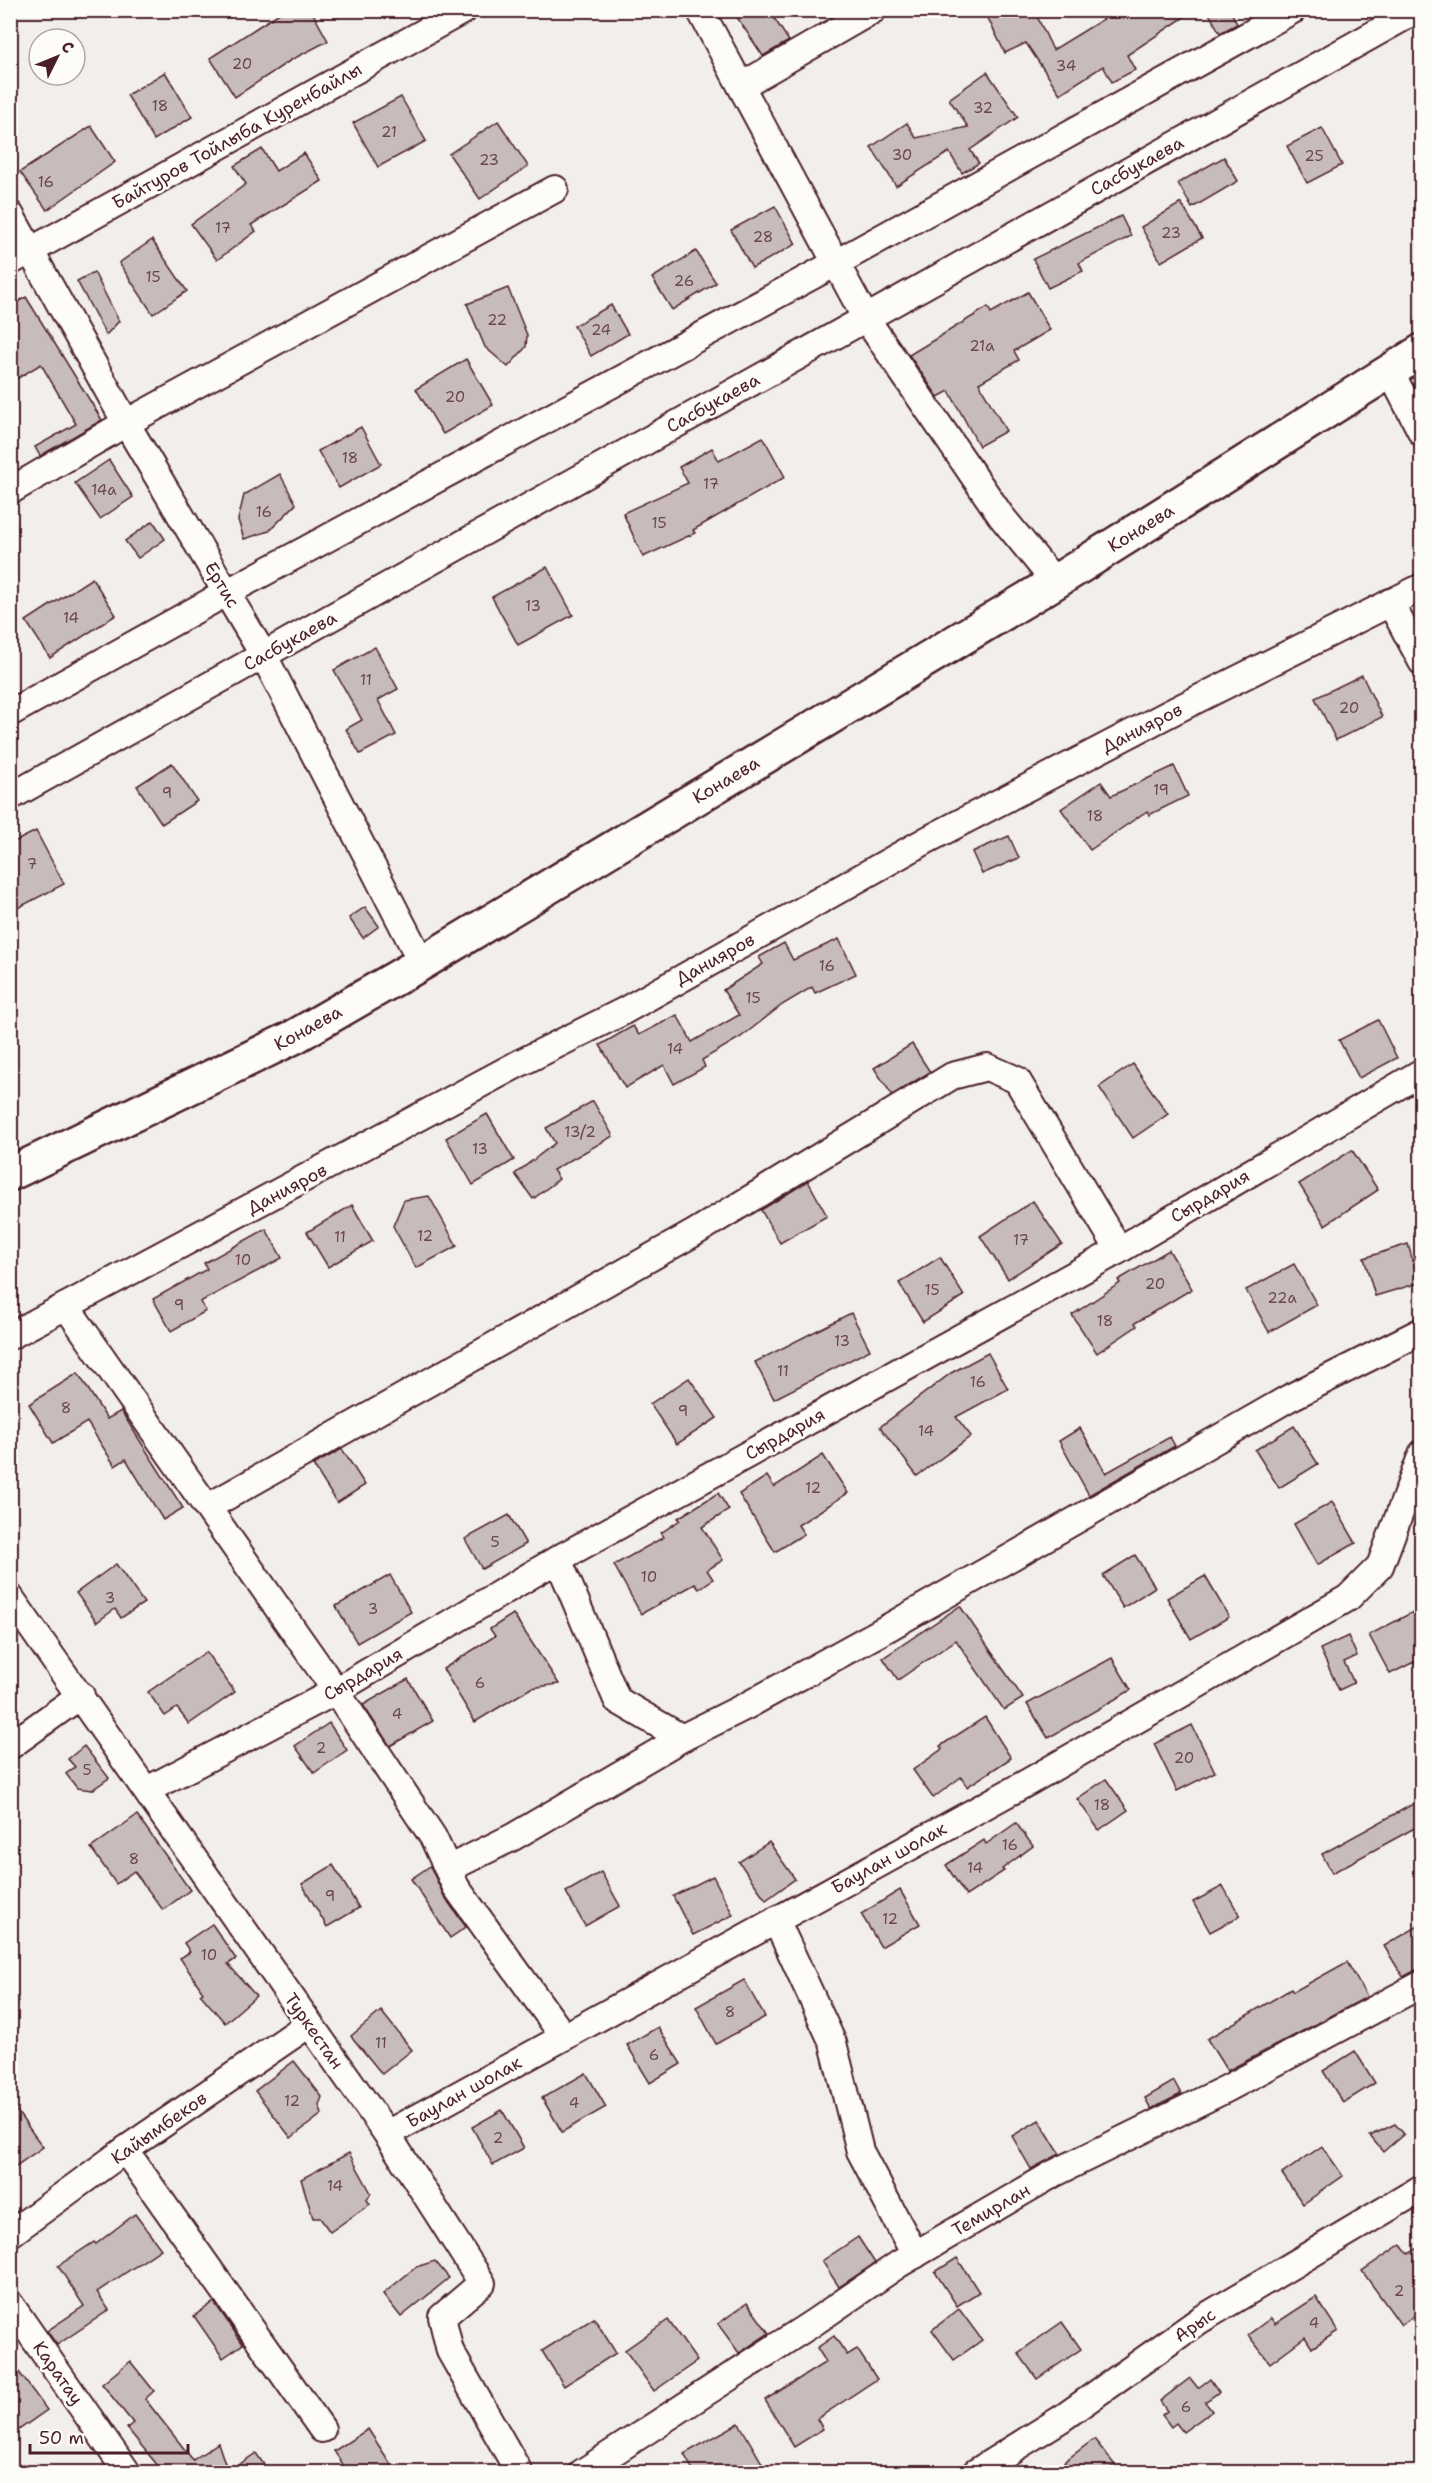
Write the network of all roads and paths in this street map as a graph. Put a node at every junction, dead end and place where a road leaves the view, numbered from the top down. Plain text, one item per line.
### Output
1 (464, 10) edge
2 (700, 10) edge
3 (873, 10) edge
4 (1293, 10) edge
5 (1417, 10) edge
6 (741, 87) junction
7 (555, 189) dead end
8 (10, 214) edge
9 (21, 256) edge
10 (836, 263) junction
11 (865, 318) junction
12 (1422, 351) edge
13 (1390, 371) junction
14 (126, 423) junction
15 (1422, 433) edge
16 (10, 490) edge
17 (1055, 582) junction
18 (1422, 587) edge
19 (226, 593) junction
20 (1390, 602) junction
21 (264, 656) junction
22 (1422, 662) edge
23 (10, 713) edge
24 (10, 797) edge
25 (422, 963) junction
26 (1422, 1072) edge
27 (10, 1174) edge
28 (1119, 1250) junction
29 (66, 1306) junction
30 (1422, 1331) edge
31 (10, 1336) edge
32 (1422, 1454) edge
33 (208, 1507) junction
34 (558, 1559) junction
35 (10, 1597) edge
36 (336, 1691) junction
37 (81, 1695) junction
38 (682, 1738) junction
39 (10, 1746) edge
40 (147, 1790) junction
41 (448, 1869) junction
42 (776, 1920) junction
43 (1422, 1984) edge
44 (309, 2024) junction
45 (564, 2037) junction
46 (387, 2134) junction
47 (125, 2150) junction
48 (1422, 2188) edge
49 (10, 2234) edge
50 (915, 2255) junction
51 (10, 2304) edge
52 (322, 2429) dead end
53 (127, 2472) edge
54 (519, 2472) edge
55 (583, 2472) edge
56 (976, 2472) edge

1 - 9 street, Байтуров Тойлыба Куренбайлы
2 - 6 street
3 - 6 street
4 - 10 street
5 - 11 street, Сасбукаева
6 - 10 street
7 - 14 street
8 - 9 street, Ертис
9 - 14 street, Ертис
10 - 11 street
10 - 19 street
11 - 17 street
11 - 21 street, Сасбукаева
12 - 13 main road, Конаева
13 - 15 street
13 - 17 main road, Конаева
14 - 16 street
14 - 19 street, Ертис
17 - 25 main road, Конаева
18 - 20 street, Данияров
19 - 21 street, Ертис
19 - 23 street
20 - 22 street
20 - 29 street, Данияров
21 - 24 street, Сасбукаева
21 - 25 street, Ертис
25 - 27 main road, Конаева
26 - 28 street, Сырдария
28 - 33 street
28 - 34 street, Сырдария
29 - 31 street, Данияров
29 - 33 street
30 - 38 street
32 - 42 street, Баулан шолак
33 - 36 street
34 - 36 street, Сырдария
34 - 38 street
35 - 37 street, Туркестан
36 - 40 street, Сырдария
36 - 41 street
37 - 39 street
37 - 40 street, Туркестан
38 - 41 street
40 - 44 street, Туркестан
41 - 45 street
42 - 45 street, Баулан шолак
42 - 50 street
43 - 50 street, Темирлан
44 - 46 street, Туркестан
44 - 47 street, Кайымбеков
45 - 46 street, Баулан шолак
46 - 54 street, Туркестан
47 - 49 street, Кайымбеков
47 - 52 street
48 - 56 street, Арыс
50 - 55 street, Темирлан
51 - 53 street, Каратау

